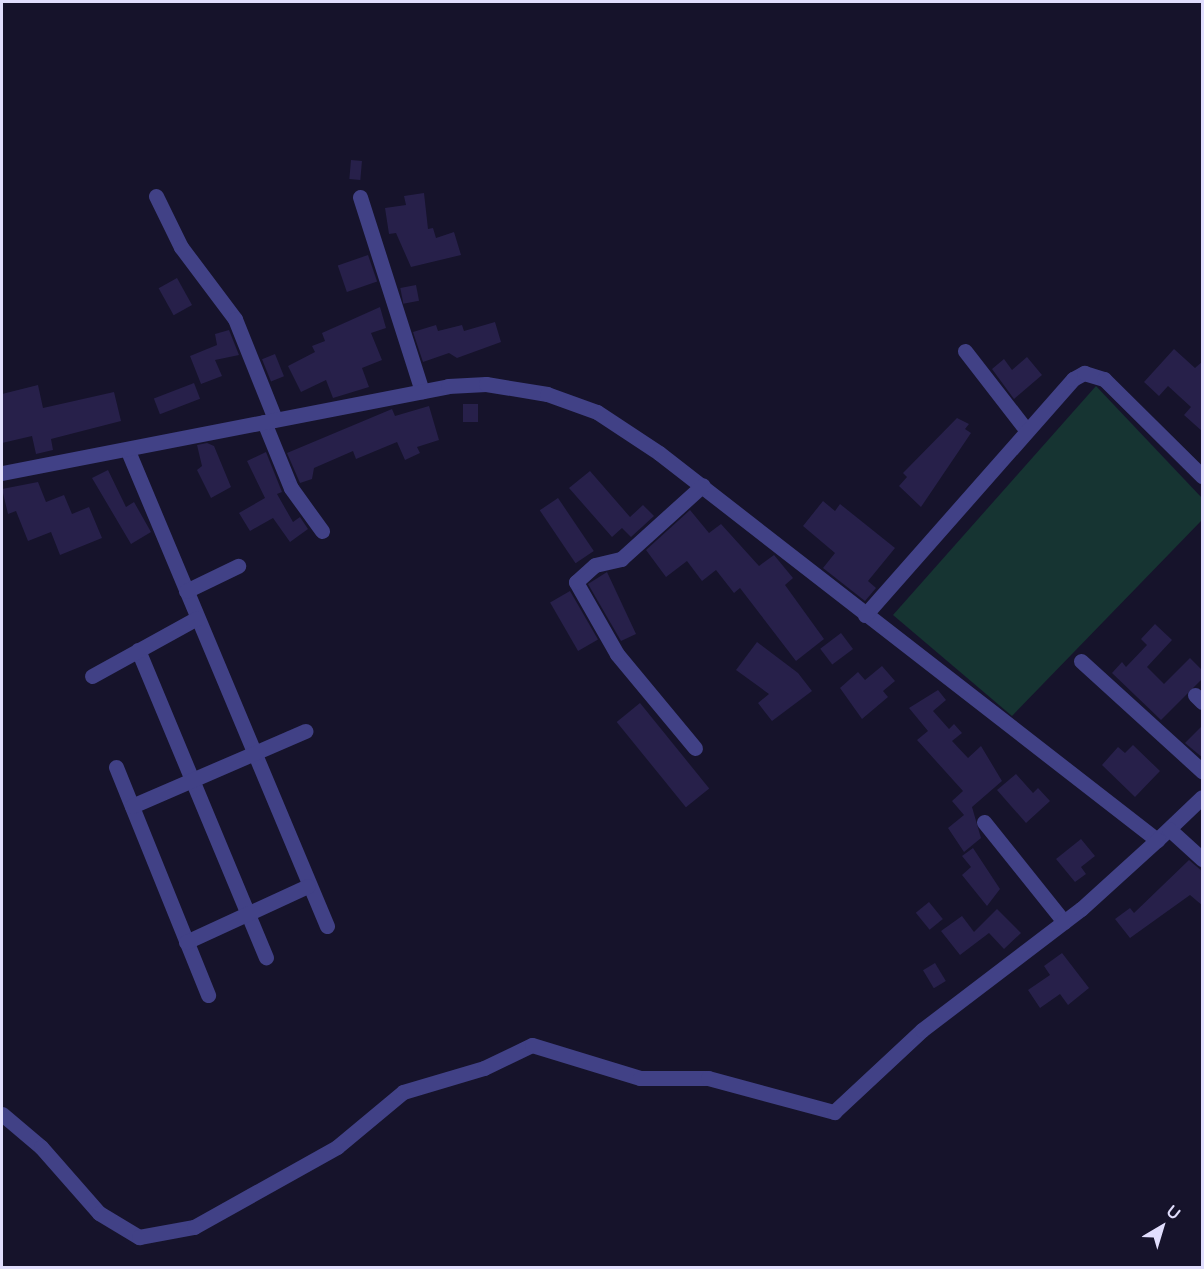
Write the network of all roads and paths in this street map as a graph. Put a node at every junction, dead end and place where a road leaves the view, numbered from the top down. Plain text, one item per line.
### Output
1 (156, 196) dead end
2 (360, 197) dead end
3 (965, 351) dead end
4 (422, 391) junction
5 (270, 421) junction
6 (1027, 430) junction
7 (128, 451) junction
8 (2, 473) edge
9 (1203, 476) edge
10 (703, 485) junction
11 (322, 531) dead end
12 (238, 566) dead end
13 (186, 591) junction
14 (865, 615) junction
15 (197, 618) junction
16 (138, 651) junction
17 (1081, 661) dead end
18 (92, 676) dead end
19 (304, 731) dead end
20 (695, 748) dead end
21 (253, 752) junction
22 (116, 767) dead end
23 (1203, 771) edge
24 (191, 780) junction
25 (1202, 799) edge
26 (132, 806) junction
27 (984, 822) dead end
28 (1169, 829) junction
29 (1157, 840) junction
30 (1203, 859) edge
31 (308, 886) junction
32 (245, 912) junction
33 (1064, 921) junction
34 (327, 926) dead end
35 (186, 942) junction
36 (266, 957) dead end
37 (208, 995) dead end
38 (2, 1114) edge

1 - 5 street
2 - 4 street
3 - 6 street
4 - 5 street
4 - 10 street
5 - 7 street
5 - 11 street
6 - 9 street
6 - 14 street
7 - 8 street
7 - 13 street
10 - 14 street
10 - 20 street
12 - 13 street
13 - 15 street
14 - 29 street
15 - 16 street
15 - 21 street
16 - 18 street
16 - 24 street
17 - 23 street
19 - 21 street
21 - 24 street
21 - 31 street
22 - 26 street
24 - 26 street
24 - 32 street
25 - 28 street
26 - 35 street
27 - 33 street
28 - 29 street
28 - 30 street
29 - 33 street
31 - 32 street
31 - 34 street
32 - 35 street
32 - 36 street
33 - 38 street
35 - 37 street

